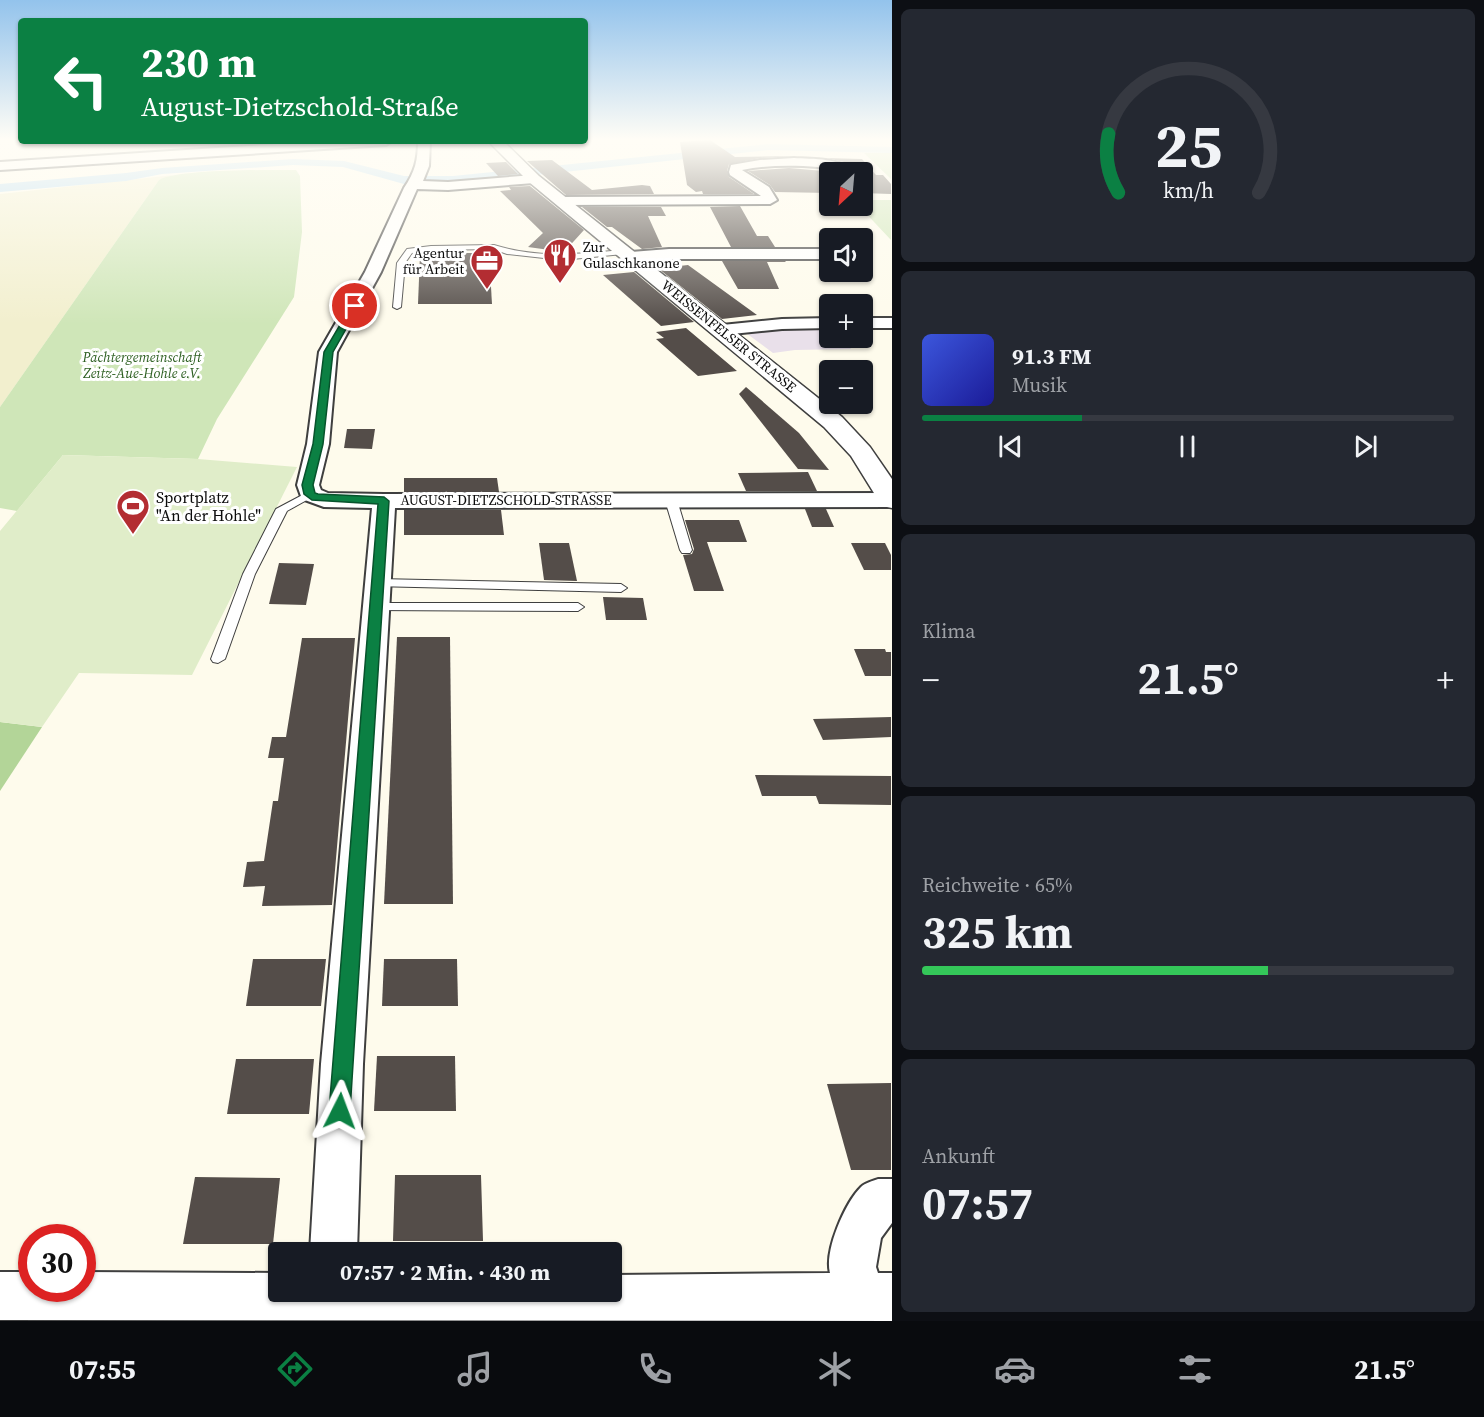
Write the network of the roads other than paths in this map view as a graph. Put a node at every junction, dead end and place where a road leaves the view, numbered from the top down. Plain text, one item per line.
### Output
1 (406, 201) edge
2 (563, 201) joint
3 (636, 201) edge
4 (627, 254) junction
5 (819, 254) edge
6 (562, 258) junction
7 (397, 307) dead end
8 (819, 323) edge
9 (873, 323) edge
10 (891, 323) edge
11 (722, 330) junction
12 (310, 494) junction
13 (671, 500) junction
14 (891, 500) edge
15 (384, 501) junction
16 (686, 550) dead end
17 (621, 588) dead end
18 (376, 595) junction
19 (578, 607) dead end
20 (218, 660) dead end
21 (891, 1201) edge
22 (334, 1242) edge
23 (268, 1284) edge
24 (0, 1296) edge
25 (876, 1297) edge
26 (382, 1302) edge
27 (403, 1311) edge

1 - 12 street
2 - 3 street
2 - 4 street, WEISSENFELSER STRASSE
4 - 5 street
4 - 6 lane
4 - 6 lane
4 - 11 street, WEISSENFELSER STRASSE
6 - 7 lane
8 - 11 street
9 - 10 street
11 - 14 street, WEISSENFELSER STRASSE
12 - 15 street, AUGUST-DIETZSCHOLD-STRASSE
12 - 20 lane
13 - 14 street, AUGUST-DIETZSCHOLD-STRASSE
13 - 15 street, AUGUST-DIETZSCHOLD-STRASSE
13 - 16 lane
15 - 18 street
17 - 18 lane
18 - 19 lane
18 - 22 street
21 - 25 street
23 - 24 street
25 - 27 street
26 - 27 street

